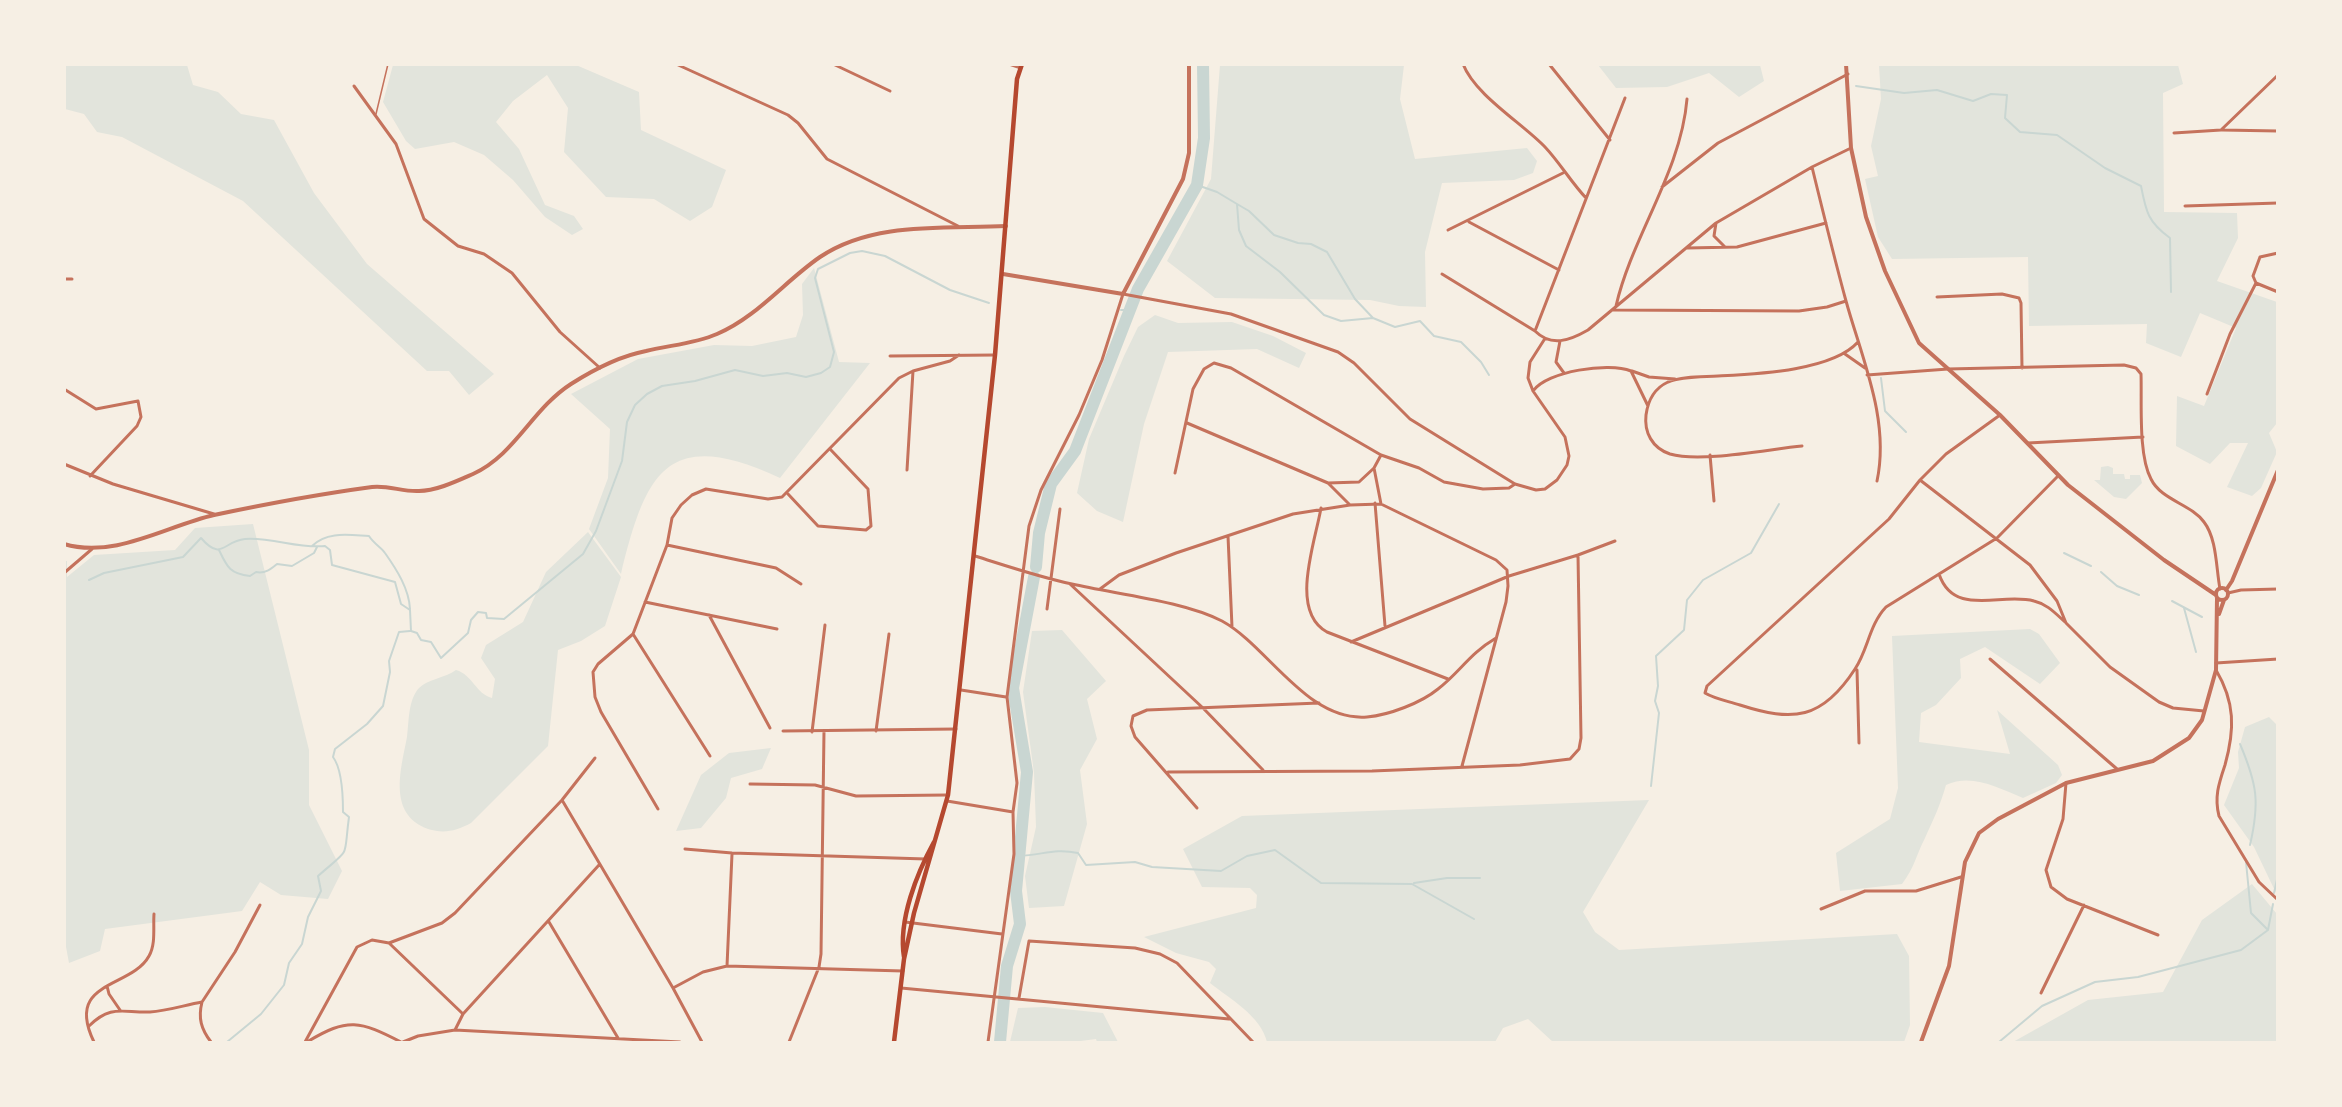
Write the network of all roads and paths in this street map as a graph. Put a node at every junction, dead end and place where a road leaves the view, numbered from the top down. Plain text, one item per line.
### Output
1 (388, 64) edge
2 (676, 64) edge
3 (833, 64) edge
4 (1009, 64) edge
5 (1189, 64) edge
6 (1464, 64) edge
7 (1549, 64) edge
8 (1846, 64) edge
9 (1022, 66) edge
10 (1848, 74) junction
11 (2277, 75) edge
12 (354, 86) dead end
13 (890, 91) dead end
14 (1625, 98) dead end
15 (1687, 99) dead end
16 (376, 114) junction
17 (2221, 130) junction
18 (2277, 131) edge
19 (2174, 133) dead end
20 (1610, 140) junction
21 (1851, 148) junction
22 (1812, 167) junction
23 (1563, 173) junction
24 (1660, 188) junction
25 (1586, 198) junction
26 (2277, 203) edge
27 (2185, 206) dead end
28 (1469, 222) junction
29 (1716, 223) junction
30 (1826, 223) junction
31 (1007, 226) junction
32 (962, 228) junction
33 (1448, 230) dead end
34 (1685, 248) junction
35 (1726, 248) junction
36 (2277, 253) edge
37 (1559, 270) junction
38 (1003, 274) junction
39 (1442, 274) dead end
40 (64, 279) edge
41 (72, 279) dead end
42 (2256, 283) junction
43 (2277, 292) edge
44 (1125, 294) junction
45 (1937, 297) dead end
46 (1846, 301) junction
47 (1614, 308) junction
48 (1535, 331) junction
49 (1544, 339) junction
50 (1560, 341) junction
51 (1858, 342) junction
52 (1845, 354) junction
53 (960, 355) junction
54 (995, 355) junction
55 (890, 356) dead end
56 (600, 368) junction
57 (1865, 368) junction
58 (2022, 368) junction
59 (1948, 369) junction
60 (914, 371) junction
61 (1631, 371) junction
62 (1564, 373) junction
63 (1868, 375) junction
64 (1677, 379) junction
65 (64, 389) edge
66 (1533, 391) junction
67 (2207, 394) dead end
68 (1648, 406) junction
69 (2000, 415) junction
70 (1187, 423) junction
71 (2143, 437) junction
72 (2028, 443) junction
73 (1802, 446) dead end
74 (830, 449) junction
75 (1381, 455) junction
76 (1710, 455) junction
77 (64, 464) edge
78 (1374, 468) junction
79 (907, 470) dead end
80 (2277, 470) edge
81 (1175, 473) dead end
82 (90, 476) junction
83 (2059, 476) junction
84 (1920, 480) junction
85 (1877, 482) dead end
86 (1328, 483) junction
87 (1515, 484) junction
88 (788, 494) junction
89 (1714, 501) dead end
90 (1375, 503) junction
91 (1381, 504) junction
92 (1350, 505) junction
93 (1321, 508) junction
94 (1060, 509) dead end
95 (216, 515) junction
96 (1228, 536) junction
97 (1997, 538) junction
98 (1615, 540) dead end
99 (64, 544) edge
100 (667, 545) junction
101 (92, 549) junction
102 (975, 555) junction
103 (1578, 555) junction
104 (1023, 570) junction
105 (64, 573) edge
106 (1939, 574) junction
107 (1509, 576) junction
108 (1051, 578) junction
109 (801, 584) dead end
110 (1070, 584) junction
111 (1100, 589) junction
112 (2277, 590) edge
113 (2221, 592) junction
114 (645, 602) junction
115 (1047, 609) dead end
116 (709, 615) junction
117 (2218, 617) junction
118 (2066, 623) junction
119 (825, 625) dead end
120 (1385, 626) junction
121 (1232, 627) junction
122 (777, 629) dead end
123 (633, 634) junction
124 (889, 634) dead end
125 (1496, 638) junction
126 (1351, 642) junction
127 (1990, 659) dead end
128 (2277, 659) edge
129 (2216, 663) junction
130 (1856, 668) junction
131 (2216, 670) junction
132 (1448, 679) junction
133 (961, 690) junction
134 (1007, 698) junction
135 (1320, 703) junction
136 (1203, 708) junction
137 (2205, 711) junction
138 (770, 728) dead end
139 (957, 729) junction
140 (783, 731) dead end
141 (824, 731) junction
142 (876, 731) junction
143 (812, 732) junction
144 (1859, 743) dead end
145 (710, 756) dead end
146 (596, 758) dead end
147 (1462, 766) junction
148 (2117, 769) junction
149 (1263, 770) junction
150 (1168, 772) junction
151 (2066, 783) junction
152 (750, 784) dead end
153 (824, 786) junction
154 (948, 798) junction
155 (562, 800) junction
156 (1197, 808) dead end
157 (658, 809) dead end
158 (1013, 812) junction
159 (936, 837) junction
160 (685, 849) dead end
161 (732, 853) junction
162 (823, 856) junction
163 (925, 859) junction
164 (932, 860) junction
165 (600, 865) junction
166 (1962, 878) junction
167 (2277, 900) edge
168 (260, 905) dead end
169 (2084, 905) junction
170 (1821, 909) dead end
171 (154, 914) dead end
172 (549, 922) junction
173 (905, 922) junction
174 (912, 924) junction
175 (1002, 934) junction
176 (2158, 935) dead end
177 (389, 943) junction
178 (904, 959) junction
179 (727, 966) junction
180 (819, 967) junction
181 (903, 971) junction
182 (107, 985) junction
183 (673, 988) junction
184 (901, 988) junction
185 (2041, 993) dead end
186 (994, 996) junction
187 (1019, 999) junction
188 (202, 1002) junction
189 (120, 1010) junction
190 (463, 1014) junction
191 (1228, 1019) junction
192 (89, 1026) junction
193 (455, 1030) junction
194 (618, 1038) junction
195 (94, 1042) edge
196 (211, 1042) edge
197 (306, 1042) edge
198 (402, 1042) edge
199 (680, 1042) edge
200 (702, 1042) edge
201 (789, 1042) edge
202 (894, 1042) edge
203 (988, 1042) edge
204 (1253, 1042) edge
205 (1921, 1042) edge

1 - 16 lane
2 - 32 street
3 - 13 street
4 - 9 street
5 - 44 street
6 - 23 street
7 - 20 street
8 - 10 street
9 - 31 main road
10 - 21 street
10 - 24 street
11 - 17 street
12 - 16 street
14 - 20 street
15 - 24 street
16 - 56 street
17 - 18 street
17 - 19 street
20 - 25 street
21 - 22 street
21 - 59 street
22 - 29 street
22 - 30 street
23 - 25 street
23 - 28 street
24 - 47 street
25 - 37 street
26 - 27 street
28 - 33 street
28 - 37 street
29 - 34 street
29 - 35 street
30 - 35 street
30 - 46 street
31 - 32 street
31 - 38 main road
32 - 56 street
34 - 35 street
34 - 47 street
36 - 42 street
37 - 48 street
38 - 44 street
38 - 54 main road
39 - 48 street
40 - 41 street
42 - 43 street
42 - 67 street
44 - 87 street
44 - 104 street
45 - 58 street
46 - 47 street
46 - 51 street
47 - 50 street
48 - 49 street
49 - 50 street
49 - 66 street
50 - 62 street
51 - 52 street
51 - 57 street
52 - 57 street
52 - 64 street
53 - 54 street
53 - 55 street
53 - 60 street
54 - 102 main road
56 - 95 street
57 - 63 street
58 - 59 street
58 - 71 street
59 - 63 street
59 - 69 street
60 - 74 street
60 - 79 street
61 - 62 street
61 - 64 street
61 - 68 street
62 - 66 street
63 - 85 street
64 - 68 street
65 - 82 street
66 - 87 street
68 - 76 street
69 - 72 street
69 - 84 street
70 - 75 street
70 - 81 street
70 - 86 street
71 - 72 street
71 - 113 street
72 - 83 street
73 - 76 street
74 - 88 street
74 - 88 street
75 - 78 street
75 - 87 street
76 - 89 street
77 - 82 street
78 - 86 street
78 - 91 street
80 - 113 street
82 - 95 street
83 - 97 street
83 - 113 street
84 - 97 street
84 - 130 street
86 - 92 street
88 - 100 street
90 - 91 street
90 - 92 street
90 - 120 street
91 - 107 street
92 - 93 street
93 - 96 street
93 - 126 street
94 - 108 street
95 - 101 street
96 - 111 street
96 - 121 street
97 - 106 street
97 - 118 street
98 - 103 street
99 - 101 street
100 - 109 street
100 - 114 street
101 - 105 street
102 - 104 street
102 - 133 main road
103 - 107 street
103 - 147 street
104 - 108 street
104 - 134 street
106 - 118 street
106 - 130 street
107 - 120 street
107 - 125 street
108 - 110 street
108 - 115 street
110 - 111 street
110 - 136 street
111 - 121 street
112 - 113 street
113 - 117 street
113 - 117 street
114 - 116 street
114 - 123 street
116 - 122 street
116 - 138 street
117 - 129 street
118 - 137 street
119 - 143 street
120 - 126 street
121 - 135 street
123 - 145 street
123 - 157 street
124 - 142 street
125 - 132 street
125 - 147 street
126 - 132 street
127 - 148 street
128 - 129 street
129 - 131 street
130 - 144 street
131 - 137 street
131 - 167 street
132 - 135 street
133 - 134 street
133 - 139 main road
134 - 158 street
135 - 136 street
136 - 149 street
136 - 150 street
137 - 148 street
139 - 142 street
139 - 154 main road
140 - 143 street
141 - 142 street
141 - 143 street
141 - 153 street
146 - 155 street
147 - 149 street
148 - 151 street
149 - 150 street
150 - 156 street
151 - 166 street
151 - 169 street
152 - 153 street
153 - 154 street
153 - 162 street
154 - 158 street
154 - 159 main road
155 - 165 street
155 - 177 street
158 - 175 street
159 - 163 main road
159 - 164 main road
160 - 161 street
161 - 162 street
161 - 179 street
162 - 163 street
162 - 180 street
163 - 164 street
163 - 173 main road
164 - 174 main road
165 - 172 street
165 - 183 street
166 - 170 street
166 - 205 street
168 - 188 street
169 - 176 street
169 - 185 street
171 - 182 street
172 - 190 street
172 - 194 street
173 - 174 street
173 - 178 main road
174 - 175 street
174 - 178 main road
175 - 186 street
177 - 190 street
177 - 197 street
178 - 181 main road
179 - 180 street
179 - 183 street
180 - 181 street
180 - 201 street
181 - 184 main road
182 - 189 street
182 - 192 street
183 - 200 street
184 - 186 street
184 - 202 main road
186 - 187 street
186 - 203 street
187 - 191 street
187 - 191 street
188 - 189 street
188 - 196 street
189 - 192 street
190 - 193 street
191 - 204 street
192 - 195 street
193 - 194 street
193 - 198 street
194 - 199 street
197 - 198 street

